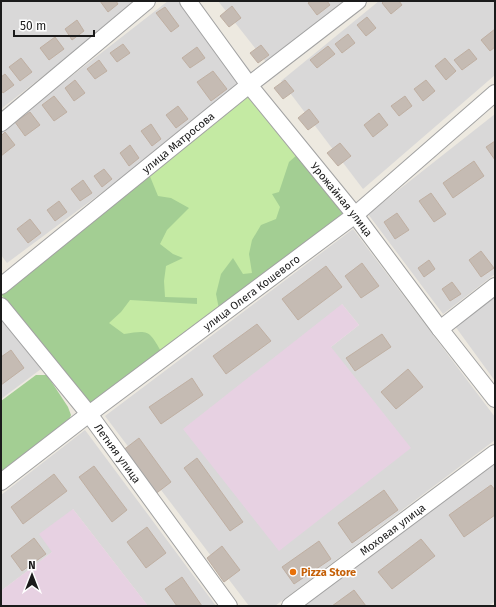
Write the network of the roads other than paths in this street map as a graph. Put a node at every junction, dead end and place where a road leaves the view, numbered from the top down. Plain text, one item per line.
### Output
1 (147, 1) edge
2 (188, 1) edge
3 (358, 1) edge
4 (249, 85) junction
5 (495, 93) edge
6 (1, 123) edge
7 (356, 215) junction
8 (1, 286) edge
9 (495, 286) edge
10 (1, 306) edge
11 (440, 329) junction
12 (495, 399) edge
13 (89, 414) junction
14 (495, 453) edge
15 (1, 482) edge
16 (228, 606) edge
17 (290, 606) edge

1 - 6 street
2 - 4 street, Урожайная улица
3 - 4 street, улица Матросова
4 - 7 street, Урожайная улица
4 - 8 street, улица Матросова
5 - 7 street, улица Олега Кошевого
7 - 11 street, Урожайная улица
7 - 13 street, улица Олега Кошевого
9 - 11 street
10 - 13 street, Летняя улица
11 - 12 street, Урожайная улица
13 - 15 street, улица Олега Кошевого
13 - 16 street, Летняя улица
14 - 17 street, Моховая улица

